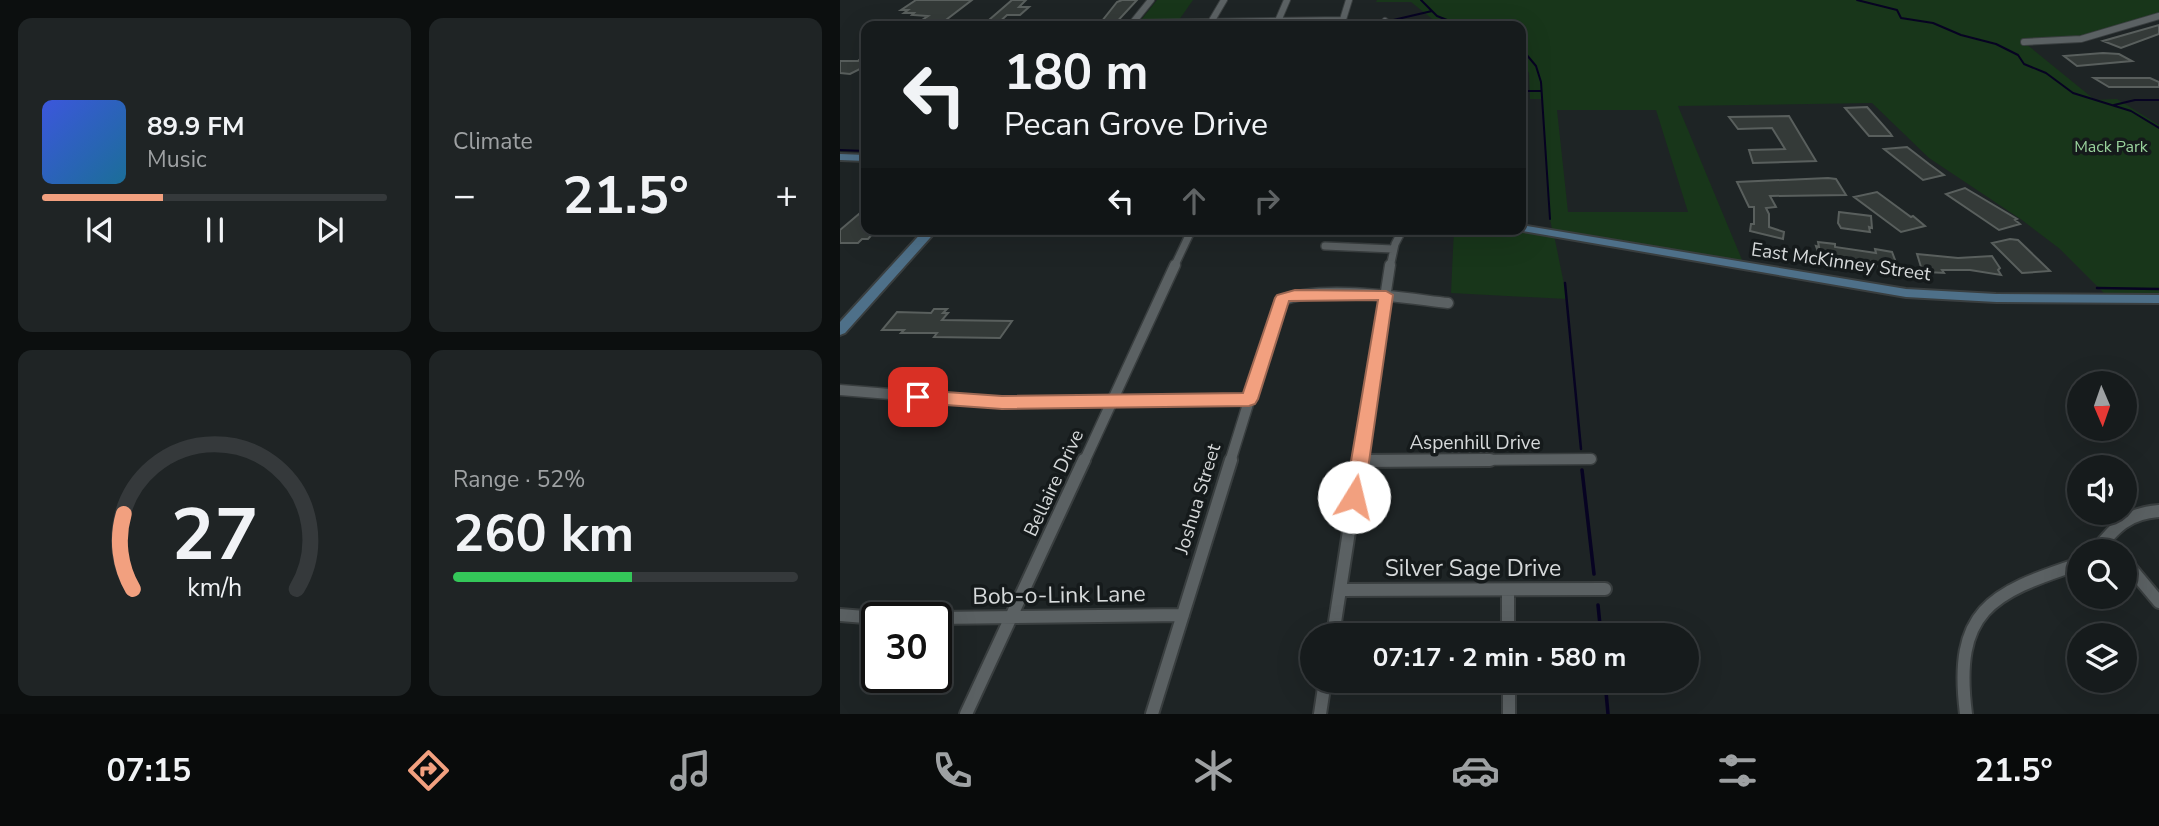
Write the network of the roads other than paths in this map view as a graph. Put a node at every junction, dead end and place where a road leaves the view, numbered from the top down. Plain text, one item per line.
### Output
1 (1151, 0) edge
2 (1224, 0) edge
3 (1287, 0) edge
4 (1349, 0) edge
5 (2159, 16) edge
6 (1134, 21) edge
7 (1212, 21) edge
8 (1278, 21) edge
9 (1343, 21) edge
10 (2024, 42) dead end
11 (840, 157) edge
12 (861, 158) edge
13 (1526, 230) edge
14 (927, 235) edge
15 (1189, 235) edge
16 (1401, 235) edge
17 (1325, 246) dead end
18 (1393, 248) junction
19 (1386, 295) junction
20 (2159, 299) edge
21 (1448, 303) dead end
22 (840, 330) edge
23 (840, 390) edge
24 (1249, 399) junction
25 (1112, 401) junction
26 (1591, 459) dead end
27 (1360, 461) junction
28 (2159, 511) edge
29 (2110, 539) edge
30 (2067, 568) edge
31 (2137, 576) edge
32 (1605, 589) dead end
33 (1340, 590) junction
34 (1508, 590) junction
35 (2159, 602) edge
36 (840, 615) edge
37 (1182, 615) junction
38 (861, 617) edge
39 (1012, 617) junction
40 (952, 618) edge
41 (1335, 623) edge
42 (1508, 623) edge
43 (1323, 693) edge
44 (1509, 693) edge
45 (966, 714) edge
46 (1152, 714) edge
47 (1320, 714) edge
48 (1509, 714) edge
49 (1966, 714) edge

1 - 6 street
2 - 7 street
3 - 8 street
4 - 9 street
5 - 10 street
11 - 12 main road
13 - 20 main road, East McKinney Street
14 - 22 main road
15 - 25 street, Bellaire Drive
16 - 18 street
17 - 18 street
18 - 19 street
19 - 21 street
19 - 24 street, Joshua Street
19 - 27 street
23 - 25 street
24 - 25 street
24 - 37 street, Joshua Street
25 - 39 street, Bellaire Drive
26 - 27 street, Aspenhill Drive
27 - 33 street
28 - 29 street
30 - 49 street
31 - 35 street
32 - 34 street, Silver Sage Drive
33 - 34 street, Silver Sage Drive
33 - 41 street
34 - 42 street
36 - 38 street
37 - 39 street, Bob-o-Link Lane
37 - 46 street, Joshua Street
39 - 40 street, Bob-o-Link Lane
39 - 45 street, Bellaire Drive
43 - 47 street
44 - 48 street

